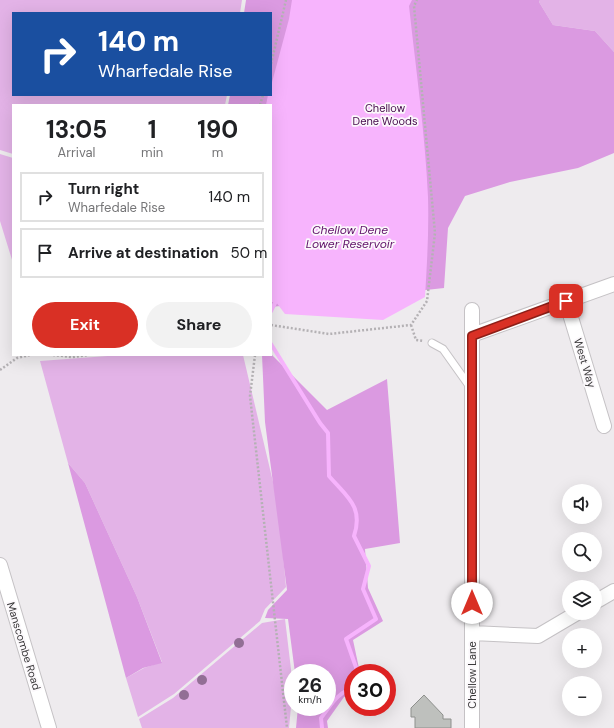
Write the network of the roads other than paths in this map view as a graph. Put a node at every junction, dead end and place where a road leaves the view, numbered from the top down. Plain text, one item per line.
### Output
1 (614, 284) edge
2 (566, 301) junction
3 (472, 310) dead end
4 (472, 336) junction
5 (432, 342) road end
6 (472, 390) junction
7 (604, 426) dead end
8 (0, 565) edge
9 (614, 591) edge
10 (602, 598) edge
11 (565, 620) edge
12 (472, 633) junction
13 (49, 728) edge
14 (472, 728) edge

1 - 2 street
2 - 4 street
2 - 7 street, West Way
3 - 4 street, Chellow Lane
4 - 6 street, Chellow Lane
5 - 6 lane
6 - 12 street, Chellow Lane
8 - 13 street, Manscombe Road
9 - 10 street
11 - 12 street
12 - 14 street, Chellow Lane

